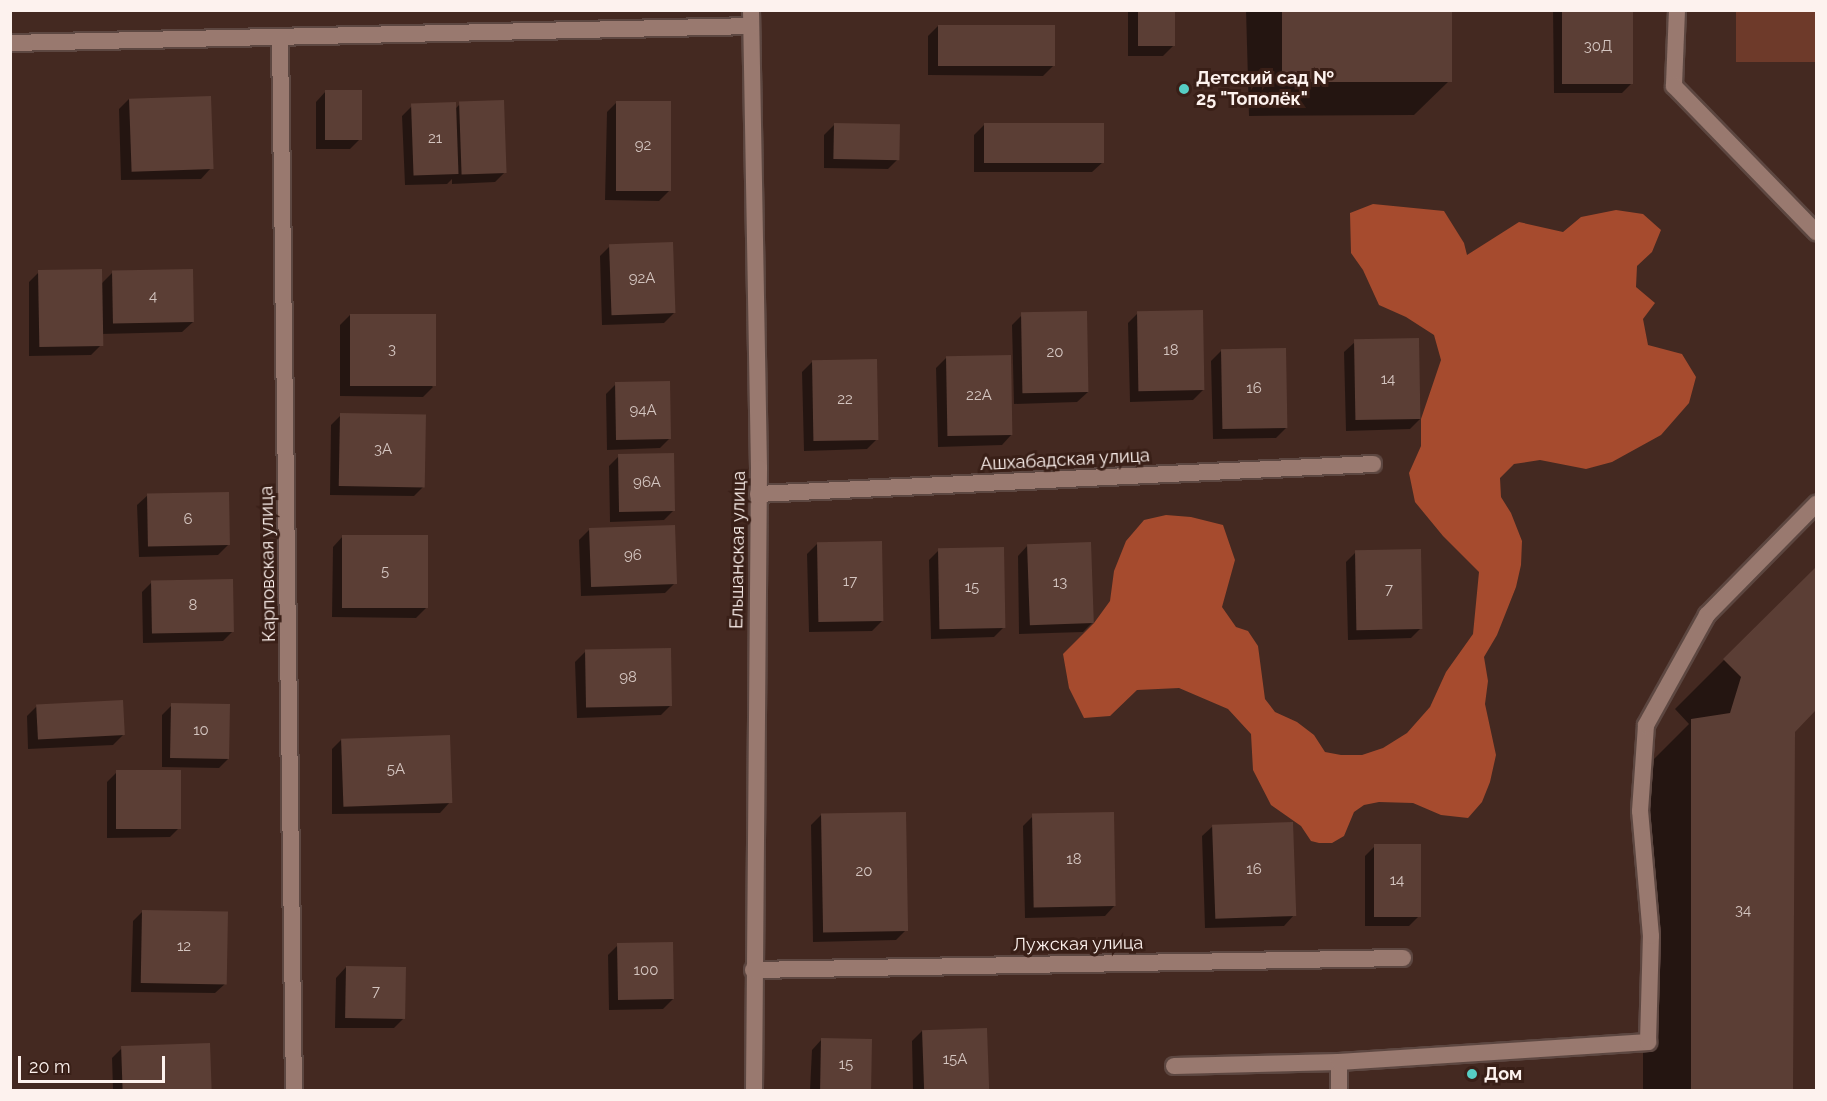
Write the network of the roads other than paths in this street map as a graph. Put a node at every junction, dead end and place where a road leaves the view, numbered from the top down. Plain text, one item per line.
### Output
1 (1677, 10) edge
2 (751, 18) edge
3 (280, 38) junction
4 (10, 43) edge
5 (1816, 232) edge
6 (1373, 464) dead end
7 (758, 494) junction
8 (1816, 504) edge
9 (1403, 958) dead end
10 (753, 970) junction
11 (1339, 1062) junction
12 (1174, 1066) dead end
13 (294, 1090) edge
14 (754, 1090) edge
15 (1339, 1090) edge

1 - 5 street
2 - 3 street
2 - 7 street, Ельшанская улица
3 - 4 street
3 - 13 street, Карповская улица
6 - 7 street, Ашхабадская улица
7 - 10 street, Ельшанская улица
8 - 11 street
9 - 10 street, Лужская улица
10 - 14 street, Ельшанская улица
11 - 12 street
11 - 15 street

